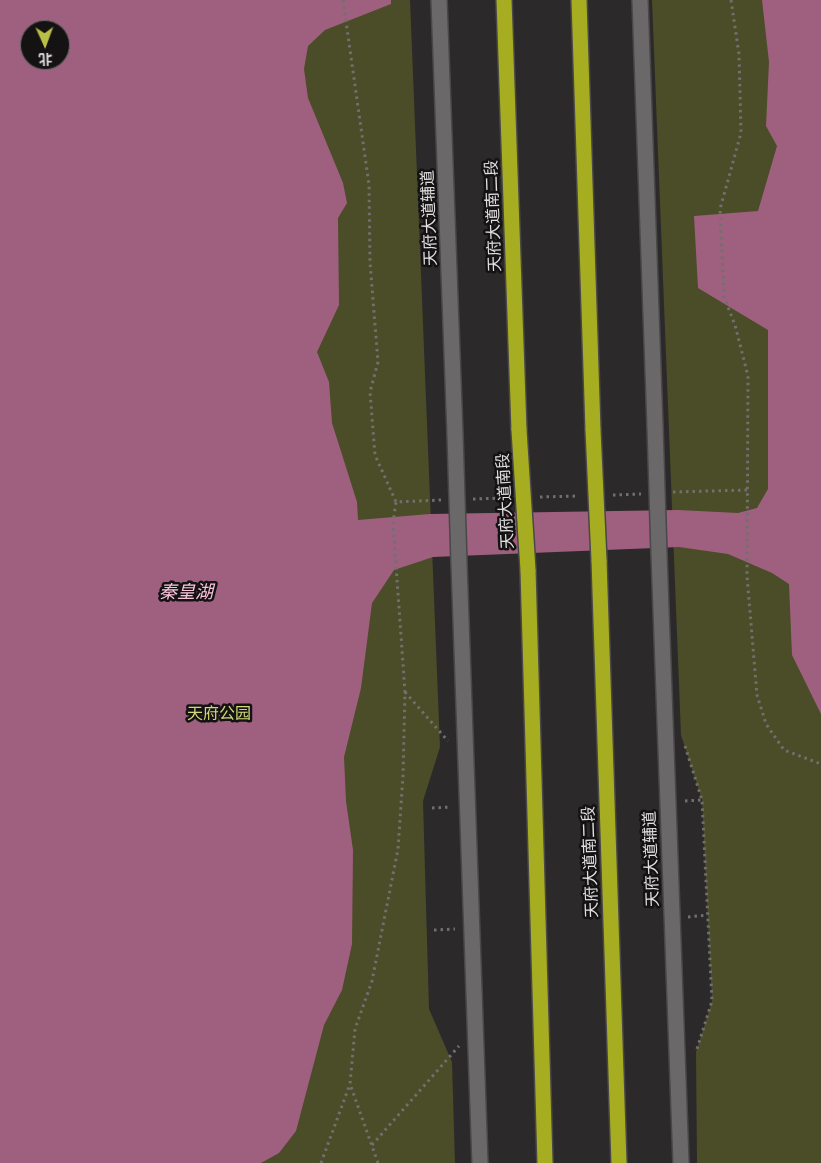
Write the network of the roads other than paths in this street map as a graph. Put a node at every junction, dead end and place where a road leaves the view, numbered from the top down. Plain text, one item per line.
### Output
1 (440, 0) edge
2 (504, 0) edge
3 (579, 0) edge
4 (640, 0) edge
5 (519, 430) joint
6 (480, 1163) edge
7 (545, 1163) edge
8 (619, 1163) edge
9 (681, 1163) edge

1 - 6 street, 天府大道辅道, bridge
2 - 5 highway, 天府大道南二段
3 - 8 highway, 天府大道南二段, bridge
4 - 9 street, 天府大道辅道, bridge
5 - 7 highway, 天府大道南段, bridge

